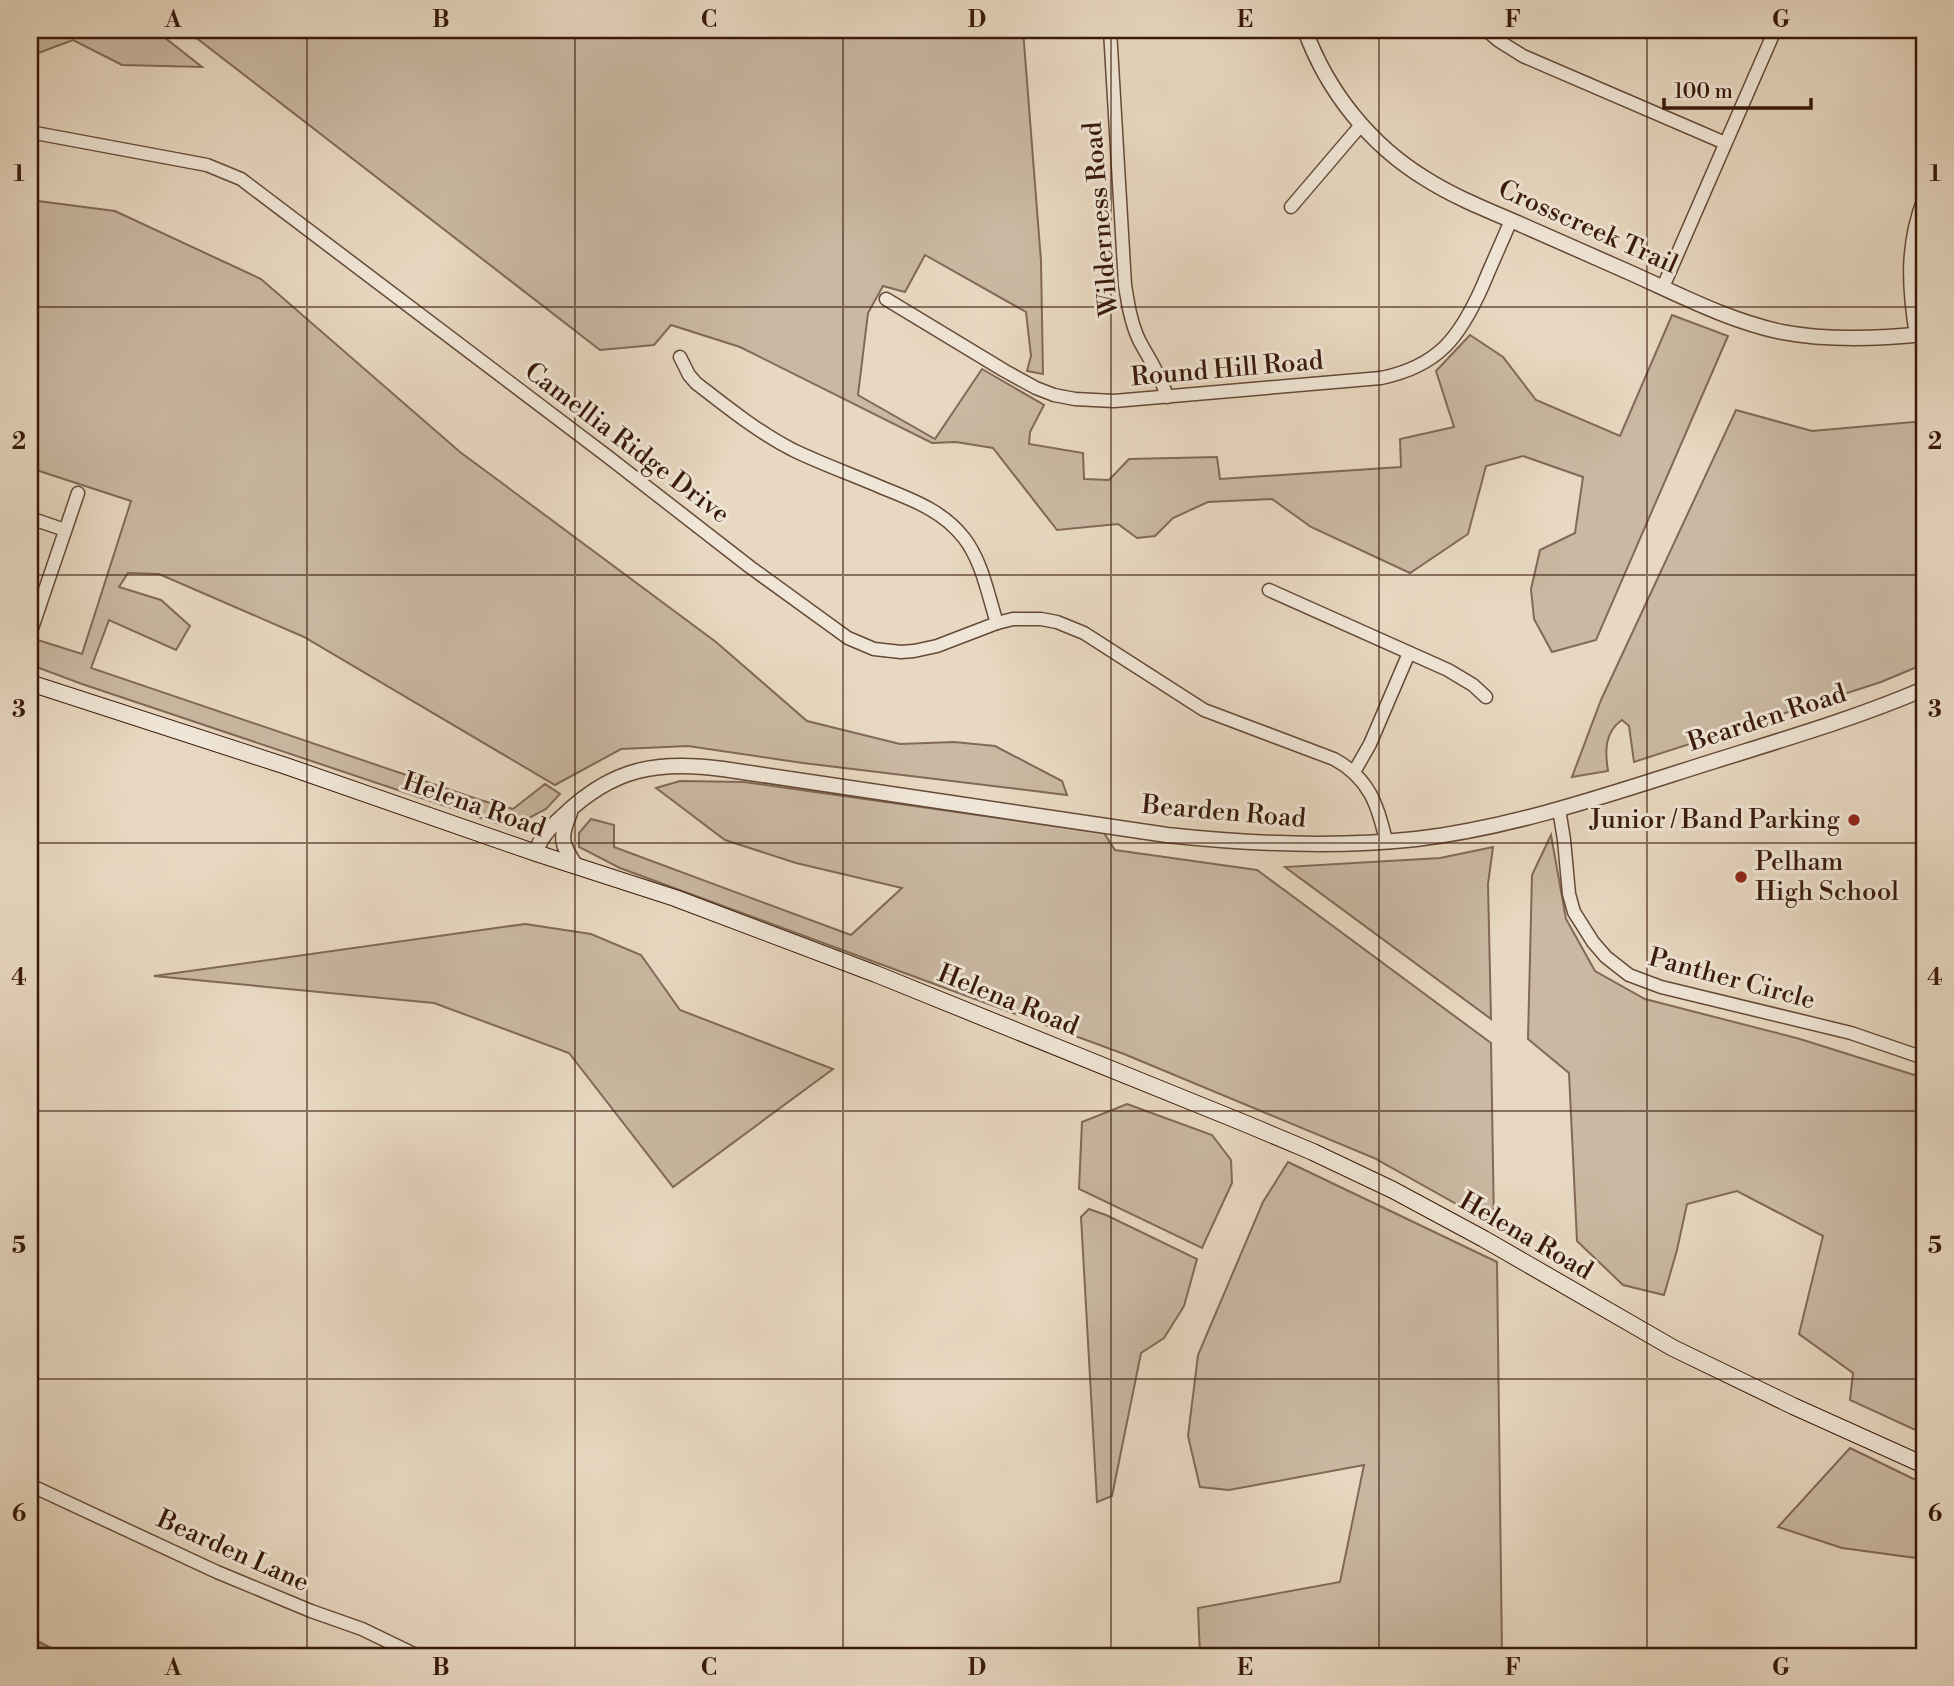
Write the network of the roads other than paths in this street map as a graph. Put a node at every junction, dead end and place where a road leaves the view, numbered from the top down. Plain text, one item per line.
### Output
1 (1110, 30) edge
2 (1306, 30) edge
3 (1486, 30) edge
4 (1775, 30) edge
5 (1361, 125) junction
6 (30, 132) edge
7 (1725, 143) junction
8 (1924, 198) edge
9 (1291, 207) dead end
10 (1511, 220) junction
11 (1663, 287) junction
12 (886, 299) dead end
13 (1920, 334) edge
14 (680, 357) dead end
15 (1167, 397) junction
16 (78, 493) dead end
17 (30, 518) edge
18 (65, 530) junction
19 (1269, 590) dead end
20 (33, 614) edge
21 (997, 622) junction
22 (30, 634) edge
23 (1409, 653) junction
24 (30, 683) edge
25 (1924, 689) edge
26 (1486, 697) dead end
27 (1354, 772) junction
28 (573, 806) junction
29 (1559, 809) junction
30 (1386, 841) junction
31 (536, 853) junction
32 (576, 866) junction
33 (1924, 1058) edge
34 (1924, 1465) edge
35 (30, 1485) edge
36 (418, 1656) edge

1 - 15 street, Wilderness Road
2 - 5 street, Crosscreek Trail
3 - 7 street
4 - 7 street
5 - 9 street
5 - 10 street, Crosscreek Trail
6 - 21 street, Camellia Ridge Drive
7 - 11 street
8 - 13 street
10 - 11 street, Crosscreek Trail
10 - 15 street, Round Hill Road
11 - 13 street, Crosscreek Trail
12 - 15 street, Round Hill Road
14 - 21 street
16 - 18 street
17 - 18 street
18 - 20 street
19 - 23 street
20 - 22 street
21 - 27 street, Camellia Ridge Drive
23 - 26 street
23 - 27 street
24 - 31 main road, Helena Road
25 - 29 street, Bearden Road
27 - 30 street
28 - 30 street, Bearden Road
28 - 31 street, Bearden Road
28 - 32 street
29 - 30 street, Bearden Road
29 - 33 street, Panther Circle
31 - 32 main road, Helena Road
32 - 34 main road, Helena Road
35 - 36 street, Bearden Lane

